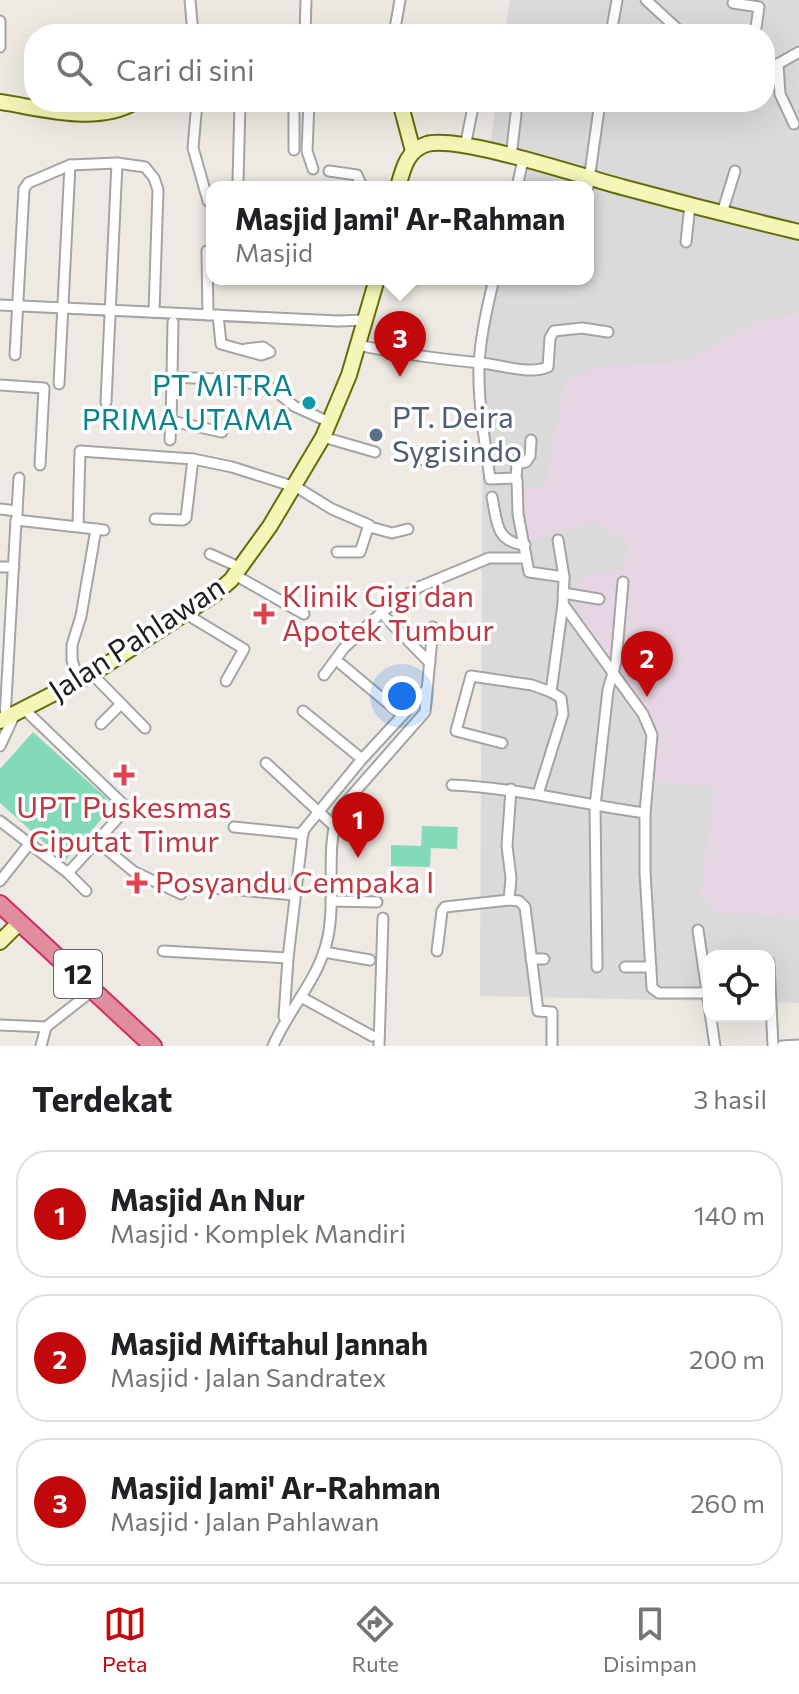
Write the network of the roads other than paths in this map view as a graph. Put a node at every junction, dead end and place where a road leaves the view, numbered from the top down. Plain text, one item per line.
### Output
1 (190, 0) edge
2 (306, 0) edge
3 (400, 0) edge
4 (617, 0) edge
5 (646, 0) edge
6 (733, 3) dead end
7 (0, 21) edge
8 (192, 24) edge
9 (305, 24) edge
10 (396, 24) edge
11 (613, 24) edge
12 (672, 24) edge
13 (756, 24) edge
14 (0, 47) edge
15 (799, 52) edge
16 (775, 64) edge
17 (778, 64) junction
18 (0, 102) edge
19 (24, 104) edge
20 (196, 112) edge
21 (240, 112) edge
22 (294, 112) edge
23 (309, 112) edge
24 (403, 112) edge
25 (472, 112) edge
26 (599, 112) edge
27 (516, 114) dead end
28 (794, 124) dead end
29 (465, 147) junction
30 (294, 150) dead end
31 (413, 151) junction
32 (517, 158) junction
33 (117, 163) junction
34 (70, 165) junction
35 (313, 169) dead end
36 (329, 171) dead end
37 (735, 171) dead end
38 (238, 181) edge
39 (360, 181) edge
40 (400, 181) edge
41 (517, 181) edge
42 (583, 181) edge
43 (589, 181) edge
44 (594, 184) edge
45 (206, 194) edge
46 (690, 205) junction
47 (722, 213) junction
48 (799, 232) edge
49 (686, 242) dead end
50 (210, 285) edge
51 (375, 285) edge
52 (492, 285) edge
53 (0, 305) edge
54 (16, 305) junction
55 (63, 308) junction
56 (110, 310) junction
57 (154, 312) junction
58 (213, 315) junction
59 (366, 320) junction
60 (338, 321) junction
61 (173, 322) dead end
62 (608, 332) dead end
63 (359, 341) junction
64 (246, 349) dead end
65 (15, 355) dead end
66 (479, 362) junction
67 (172, 377) junction
68 (59, 384) dead end
69 (0, 385) edge
70 (106, 402) dead end
71 (171, 421) junction
72 (329, 422) junction
73 (222, 432) dead end
74 (323, 437) junction
75 (170, 440) dead end
76 (531, 440) dead end
77 (375, 452) dead end
78 (486, 452) junction
79 (193, 459) junction
80 (417, 460) dead end
81 (40, 465) dead end
82 (19, 478) dead end
83 (516, 479) junction
84 (293, 486) junction
85 (492, 497) dead end
86 (0, 509) edge
87 (17, 516) junction
88 (155, 519) dead end
89 (78, 526) junction
90 (370, 527) junction
91 (408, 529) dead end
92 (558, 540) dead end
93 (525, 545) junction
94 (337, 552) dead end
95 (210, 554) dead end
96 (526, 558) junction
97 (0, 567) edge
98 (14, 567) junction
99 (238, 572) junction
100 (564, 577) junction
101 (623, 582) dead end
102 (563, 599) junction
103 (599, 599) dead end
104 (186, 614) junction
105 (304, 614) dead end
106 (386, 618) dead end
107 (433, 627) dead end
108 (430, 663) junction
109 (341, 664) dead end
110 (613, 673) junction
111 (324, 675) dead end
112 (86, 678) junction
113 (226, 681) dead end
114 (427, 689) junction
115 (551, 692) junction
116 (121, 704) junction
117 (303, 711) dead end
118 (402, 715) junction
119 (11, 717) edge
120 (101, 724) dead end
121 (145, 728) dead end
122 (502, 743) dead end
123 (0, 746) edge
124 (362, 759) junction
125 (266, 763) dead end
126 (452, 785) dead end
127 (511, 789) junction
128 (538, 794) junction
129 (595, 806) junction
130 (319, 810) junction
131 (645, 813) junction
132 (0, 821) edge
133 (334, 826) junction
134 (234, 827) dead end
135 (303, 834) junction
136 (98, 842) junction
137 (30, 843) junction
138 (68, 873) junction
139 (0, 881) edge
140 (215, 888) dead end
141 (86, 891) dead end
142 (181, 894) dead end
143 (295, 895) junction
144 (509, 900) junction
145 (331, 901) junction
146 (377, 902) dead end
147 (0, 904) edge
148 (0, 915) edge
149 (383, 918) dead end
150 (14, 928) junction
151 (698, 930) dead end
152 (0, 942) edge
153 (163, 951) dead end
154 (437, 951) dead end
155 (324, 952) junction
156 (703, 952) edge
157 (288, 958) junction
158 (531, 959) junction
159 (544, 959) dead end
160 (370, 960) dead end
161 (597, 967) dead end
162 (625, 967) dead end
163 (651, 967) junction
164 (703, 993) edge
165 (87, 995) junction
166 (301, 997) junction
167 (283, 1021) junction
168 (710, 1022) edge
169 (772, 1022) edge
170 (0, 1025) edge
171 (46, 1027) junction
172 (372, 1036) dead end
173 (713, 1044) edge
174 (799, 1045) edge
175 (41, 1046) edge
176 (139, 1046) edge
177 (153, 1046) edge
178 (273, 1046) edge
179 (379, 1046) edge
180 (552, 1046) edge
181 (773, 1046) edge
182 (782, 1046) edge

1 - 8 street
2 - 9 street
3 - 10 street
4 - 11 street
5 - 12 street
6 - 13 street
7 - 14 street
15 - 17 street
16 - 17 street
17 - 28 street
18 - 19 main road
20 - 45 street
21 - 38 street
22 - 30 street
23 - 35 street
24 - 31 main road
25 - 29 street
26 - 43 street
27 - 32 street
29 - 31 main road
29 - 32 main road
31 - 40 main road
32 - 41 street
32 - 42 main road
33 - 34 street
33 - 56 street
33 - 57 street
34 - 54 street
34 - 55 street
36 - 39 street
37 - 47 street
44 - 46 main road
46 - 47 main road
46 - 49 street
47 - 48 main road
50 - 58 street
51 - 59 main road, Jalan Pahlawan
52 - 66 street
53 - 54 street
54 - 55 street
54 - 65 street
55 - 56 street
55 - 68 street
56 - 57 street
56 - 70 street
57 - 58 street
58 - 60 street
58 - 64 street
59 - 60 street
59 - 63 main road, Jalan Pahlawan
60 - 63 street
61 - 67 street
62 - 66 street
63 - 66 street
63 - 72 main road, Jalan Pahlawan
66 - 78 street
67 - 71 street
67 - 72 street
69 - 81 street
71 - 73 street
71 - 75 street
72 - 74 main road, Jalan Pahlawan
74 - 77 street
74 - 84 main road, Jalan Pahlawan
76 - 83 street
78 - 80 street
78 - 83 street
79 - 84 street
79 - 88 street
79 - 89 street
82 - 87 street
83 - 93 street
84 - 90 street
84 - 99 main road, Jalan Pahlawan
85 - 93 street
86 - 87 street
87 - 89 street
87 - 98 street
89 - 112 street
90 - 91 street
90 - 94 street
92 - 100 street
93 - 96 street
95 - 99 street
96 - 100 street
96 - 111 street
97 - 98 street
98 - 119 street
99 - 104 main road, Jalan Pahlawan
99 - 105 street
100 - 102 street
101 - 110 street
102 - 103 street
102 - 110 street
102 - 115 street
104 - 112 main road, Jalan Pahlawan
104 - 113 street
106 - 108 street
107 - 108 street
108 - 114 street
109 - 118 street
110 - 129 street
110 - 131 street
112 - 116 street
112 - 119 main road, Jalan Pahlawan
114 - 118 street
114 - 133 street
115 - 122 street
115 - 128 street
116 - 120 street
116 - 121 street
117 - 124 street
118 - 124 street
119 - 123 street
119 - 136 street
124 - 130 street
125 - 130 street
126 - 127 street
127 - 128 street
127 - 144 street
128 - 129 street
129 - 131 street
129 - 161 street
130 - 133 street
130 - 135 street
131 - 163 street
132 - 137 street
133 - 145 street
134 - 135 street
135 - 143 street
136 - 138 street
136 - 142 street
137 - 138 street
137 - 139 street
138 - 141 street
140 - 143 street
143 - 157 street
144 - 154 street
144 - 158 street
145 - 146 street
145 - 155 street
147 - 177 highway, 12
148 - 150 highway, 12
149 - 179 street
150 - 152 main road
150 - 165 highway, 12
151 - 156 street
153 - 157 street
155 - 160 street
155 - 166 street
157 - 167 street
158 - 159 street
158 - 180 street
162 - 163 street
163 - 164 street
165 - 171 street
165 - 176 highway, 12
166 - 167 street
166 - 172 street
167 - 178 street
168 - 173 street
169 - 181 street
170 - 171 street
171 - 175 street
174 - 182 street

